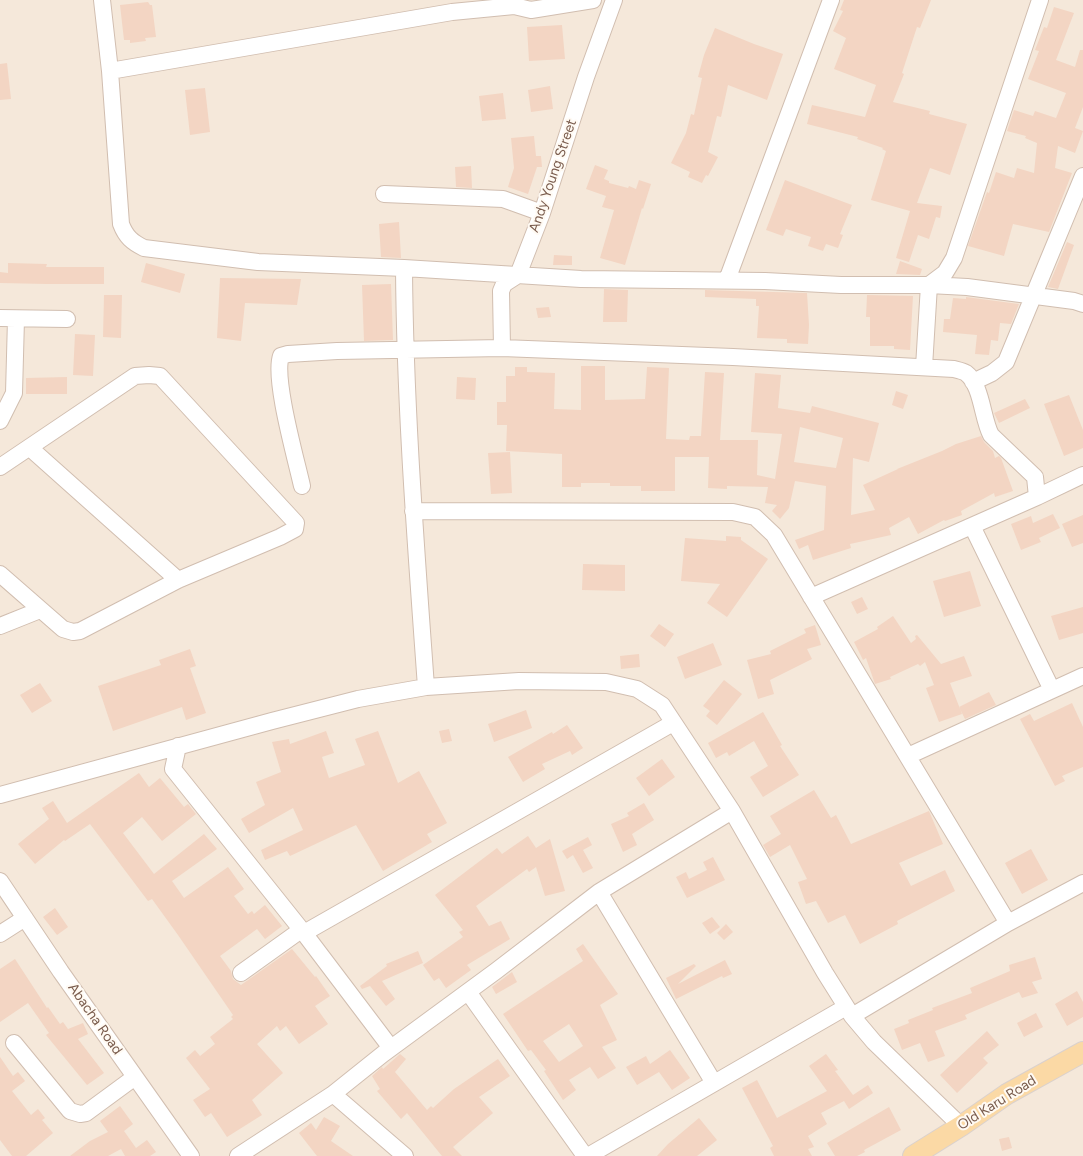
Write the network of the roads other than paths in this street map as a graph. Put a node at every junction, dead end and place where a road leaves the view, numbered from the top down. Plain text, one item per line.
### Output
1 (102, 0) edge
2 (593, 0) edge
3 (614, 0) edge
4 (831, 0) edge
5 (1040, 0) edge
6 (110, 71) junction
7 (1083, 177) edge
8 (384, 194) dead end
9 (542, 213) junction
10 (404, 268) junction
11 (518, 275) junction
12 (727, 280) junction
13 (930, 285) junction
14 (1034, 296) junction
15 (1083, 304) edge
16 (8, 318) edge
17 (67, 319) dead end
18 (502, 348) junction
19 (404, 349) junction
20 (924, 367) junction
21 (973, 382) junction
22 (0, 421) edge
23 (30, 448) junction
24 (0, 467) edge
25 (1083, 475) edge
26 (302, 486) dead end
27 (1037, 497) junction
28 (413, 511) junction
29 (972, 526) junction
30 (0, 574) edge
31 (178, 580) junction
32 (811, 597) junction
33 (40, 610) junction
34 (0, 626) edge
35 (1083, 676) edge
36 (426, 687) junction
37 (1052, 690) junction
38 (673, 723) junction
39 (178, 746) junction
40 (143, 756) junction
41 (908, 756) junction
42 (173, 769) junction
43 (0, 795) edge
44 (732, 811) junction
45 (0, 880) edge
46 (1083, 883) edge
47 (600, 892) junction
48 (25, 918) junction
49 (1008, 923) junction
50 (302, 932) junction
51 (0, 934) edge
52 (241, 973) dead end
53 (468, 992) junction
54 (849, 1011) junction
55 (14, 1043) dead end
56 (390, 1048) junction
57 (1083, 1052) edge
58 (135, 1077) junction
59 (714, 1083) junction
60 (333, 1094) junction
61 (961, 1126) junction
62 (191, 1156) edge
63 (238, 1156) edge
64 (405, 1156) edge
65 (586, 1156) edge
66 (913, 1156) edge

1 - 6 street
2 - 6 street
3 - 9 street, Andy Young Street
4 - 12 street
5 - 13 street
6 - 10 street
7 - 14 street
8 - 9 street
9 - 11 street, Andy Young Street
10 - 11 street
10 - 19 street
11 - 12 street
11 - 18 street, Andy Young Street
12 - 13 street
13 - 14 street
13 - 20 street
14 - 15 street
14 - 21 street
16 - 17 street
16 - 22 street
18 - 19 street
18 - 20 street
19 - 26 street
19 - 28 street
20 - 21 street
21 - 27 street
23 - 24 street
23 - 31 street
23 - 31 street
25 - 27 street
27 - 29 street
28 - 32 street
28 - 36 street
29 - 32 street
29 - 37 street
30 - 33 street
31 - 33 street
32 - 41 street
33 - 34 street
35 - 37 street
36 - 38 street
36 - 39 street
37 - 41 street
38 - 44 street
38 - 50 street
39 - 40 street
39 - 42 street
40 - 42 street
40 - 43 street
41 - 49 street
42 - 50 street
44 - 47 street
44 - 54 street
45 - 48 street, Abacha Road
46 - 49 street
47 - 53 street
47 - 59 street
48 - 51 street
48 - 58 street, Abacha Road
49 - 54 street
50 - 52 street
50 - 56 street
53 - 56 street
53 - 65 street
54 - 59 street
54 - 61 street
55 - 58 street
56 - 60 street
57 - 61 main road, Old Karu Road
58 - 62 street, Abacha Road
59 - 65 street
60 - 63 street
60 - 64 street
61 - 66 main road, Old Karu Road

